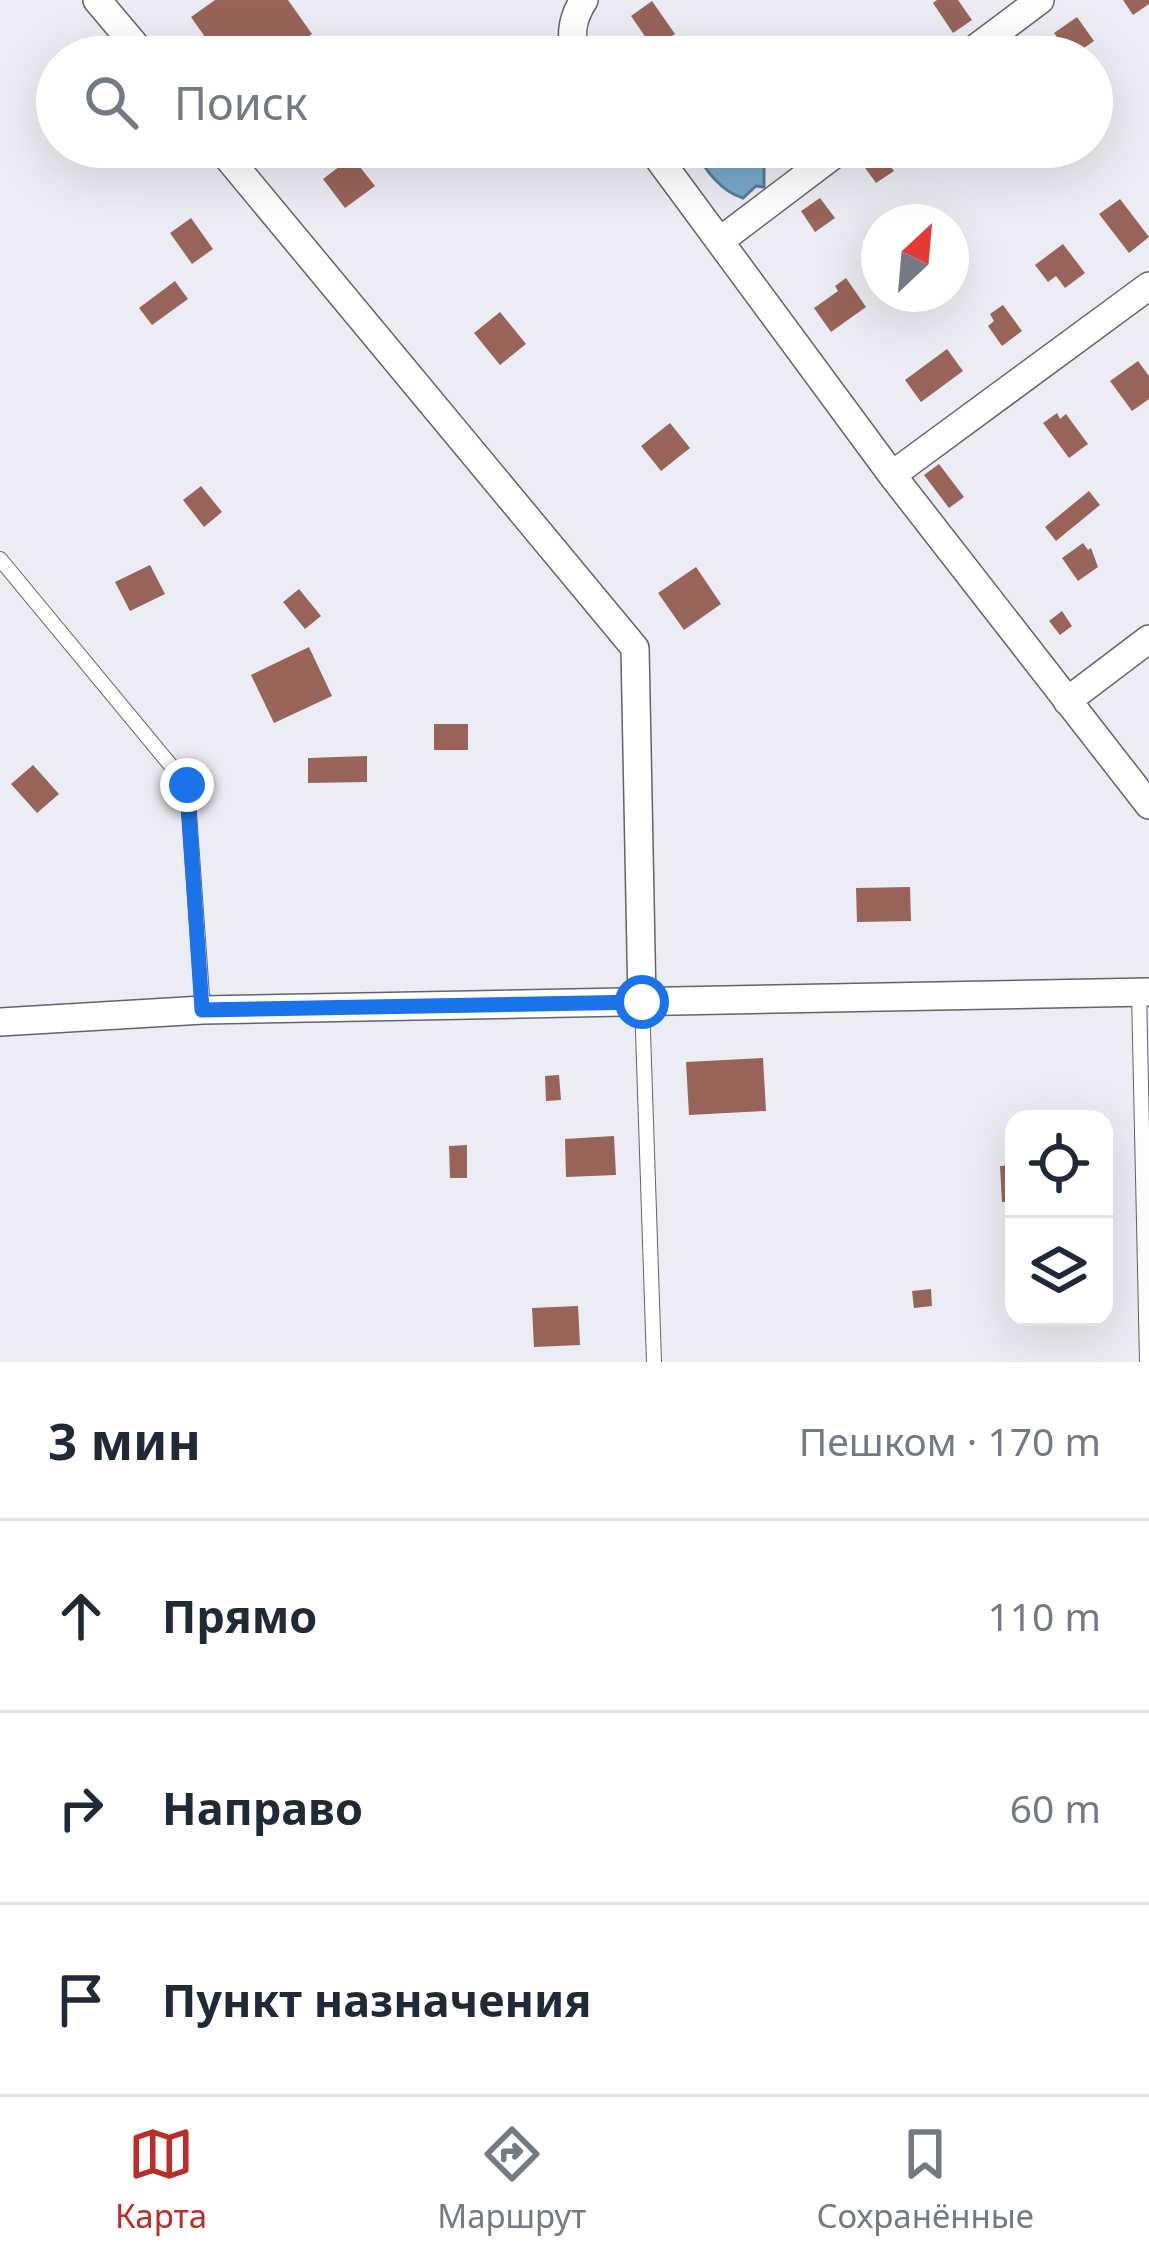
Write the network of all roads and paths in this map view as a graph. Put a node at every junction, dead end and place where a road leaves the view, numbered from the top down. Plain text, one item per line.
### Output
1 (98, 0) edge
2 (1040, 0) edge
3 (128, 36) edge
4 (992, 36) edge
5 (236, 168) edge
6 (666, 168) edge
7 (816, 168) edge
8 (721, 239) junction
9 (1149, 286) edge
10 (892, 475) junction
11 (0, 559) edge
12 (1149, 638) edge
13 (1067, 701) junction
14 (1149, 805) edge
15 (1144, 992) edge
16 (642, 1002) junction
17 (202, 1010) junction
18 (0, 1022) edge
19 (654, 1362) edge
20 (1148, 1362) edge

1 - 3 street
2 - 4 street
5 - 16 street
6 - 8 street
7 - 8 street
8 - 10 street
9 - 10 street
10 - 13 street
11 - 17 lane
12 - 13 street
13 - 14 street
15 - 16 street
15 - 20 lane
16 - 17 street
16 - 19 lane
17 - 18 street

